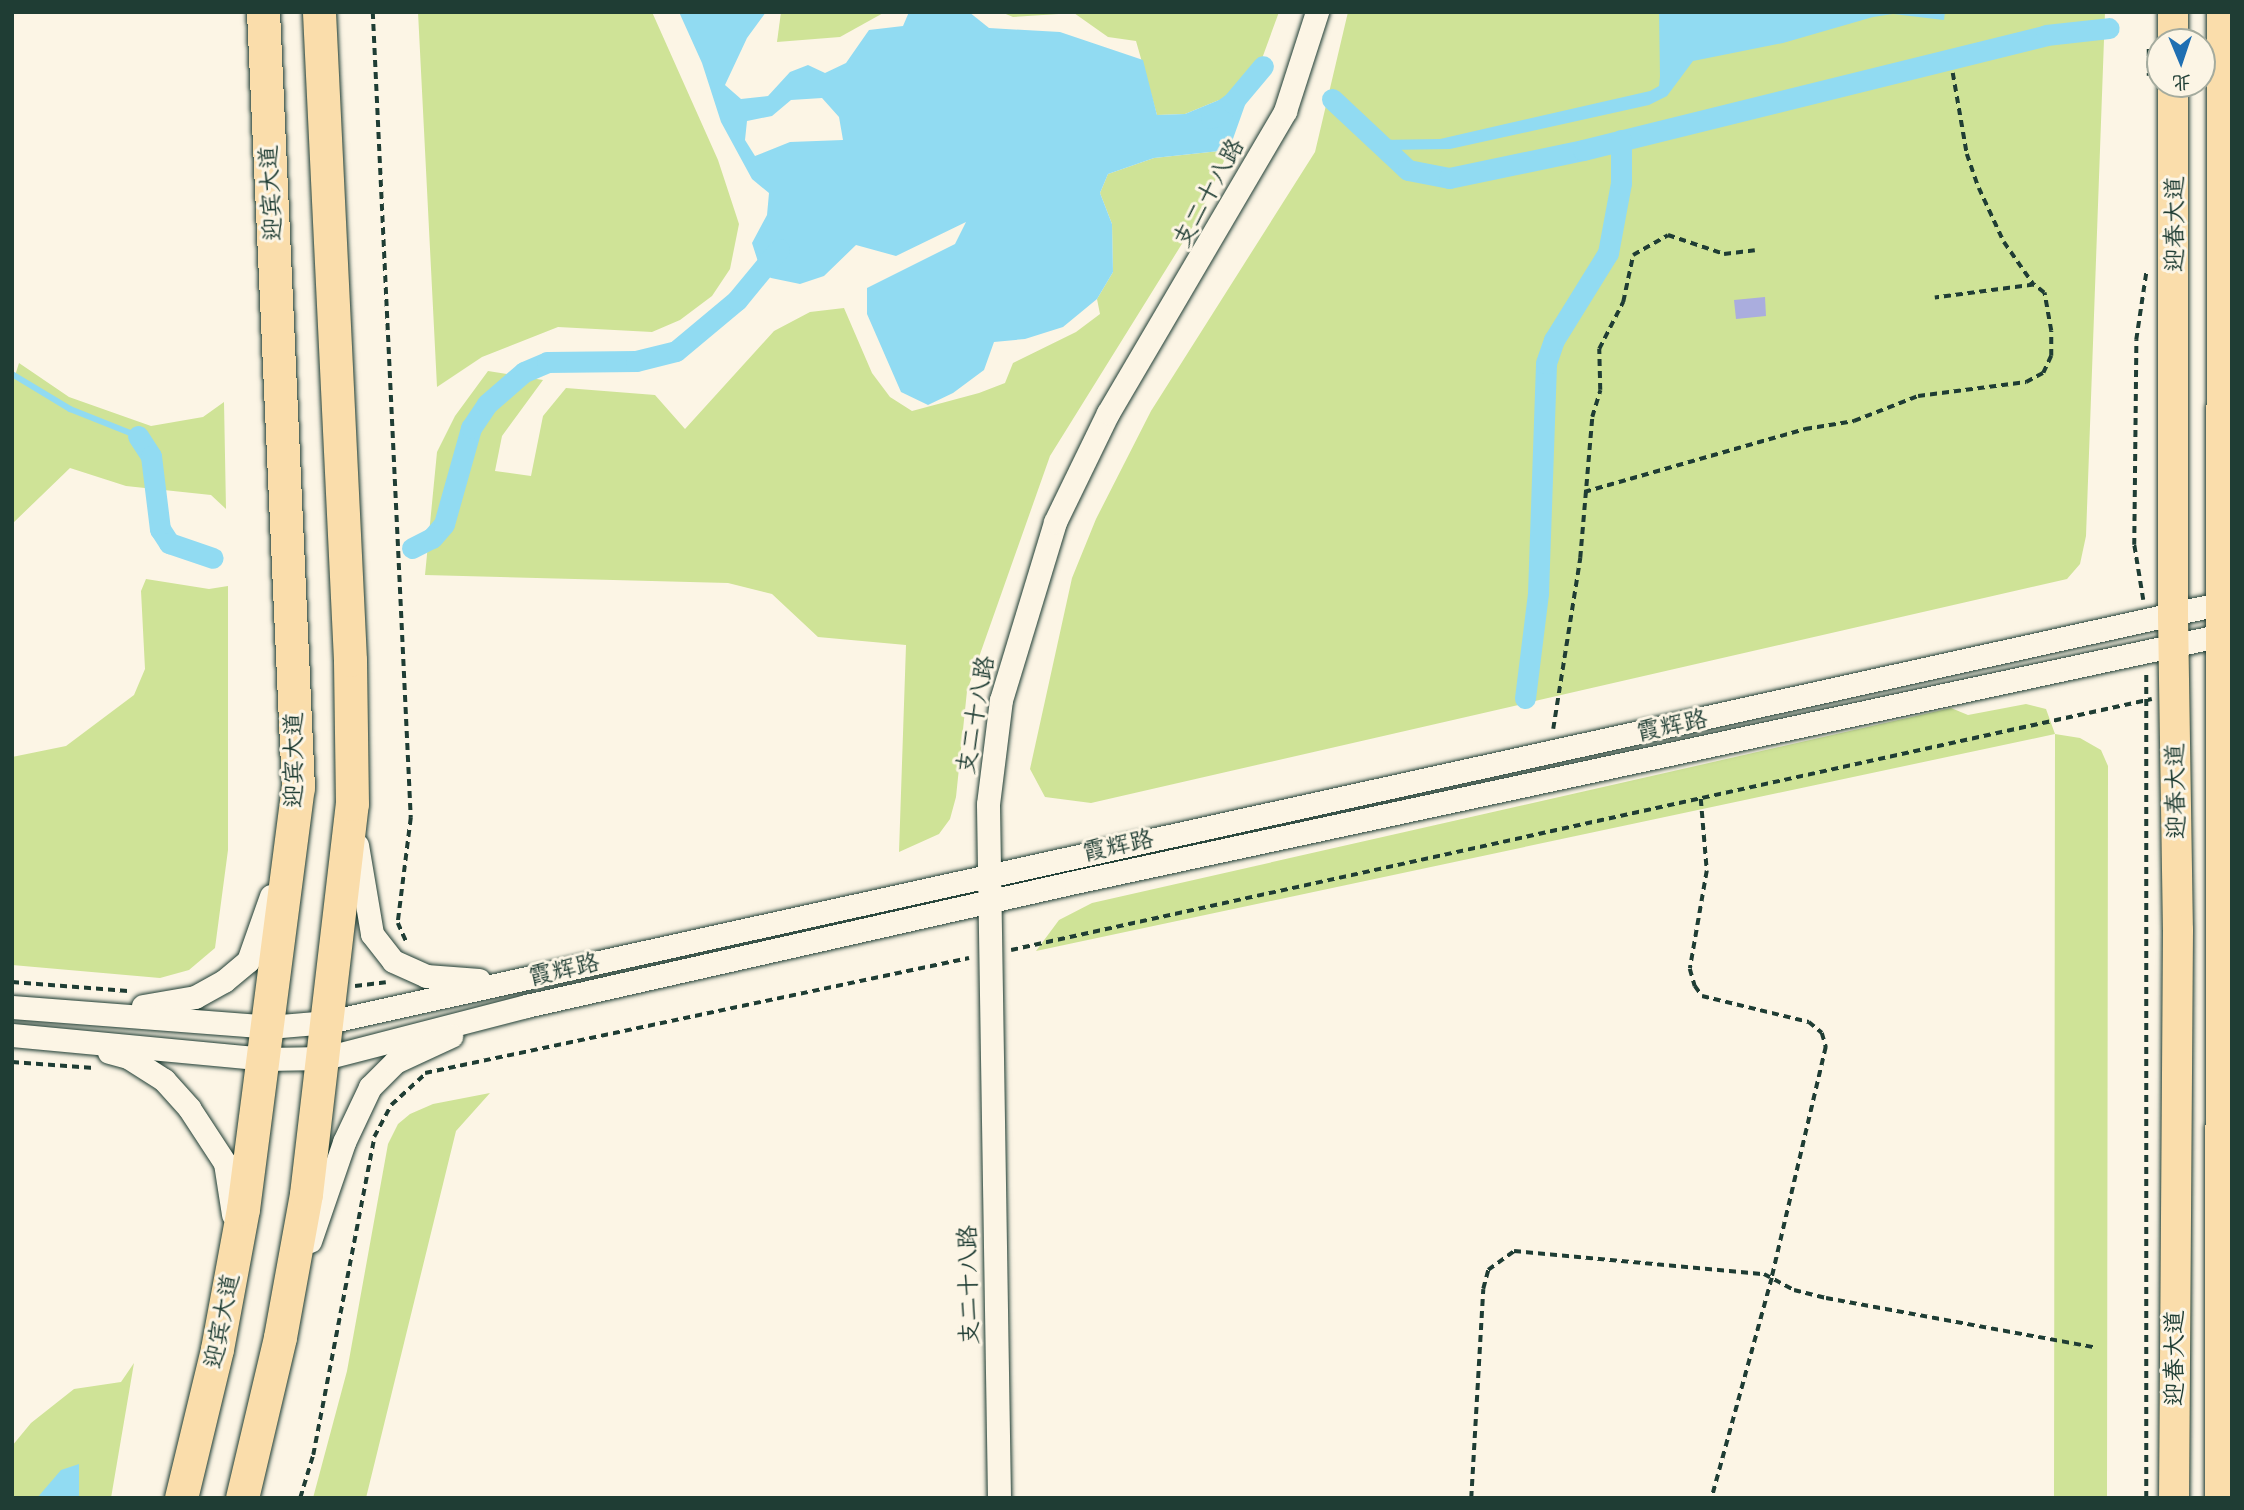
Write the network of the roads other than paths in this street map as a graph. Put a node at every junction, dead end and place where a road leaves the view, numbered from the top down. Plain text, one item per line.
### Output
1 (263, 12) edge
2 (320, 12) edge
3 (1317, 12) edge
4 (2222, 12) edge
5 (2162, 98) edge
6 (2218, 439) junction
7 (2174, 440) junction
8 (2225, 602) edge
9 (2153, 608) junction
10 (2225, 634) edge
11 (2160, 649) junction
12 (298, 788) junction
13 (352, 804) junction
14 (2219, 839) junction
15 (2177, 840) junction
16 (989, 873) junction
17 (989, 902) junction
18 (521, 978) junction
19 (526, 1006) junction
20 (12, 1007) edge
21 (67, 1011) junction
22 (328, 1023) junction
23 (269, 1027) junction
24 (12, 1035) edge
25 (69, 1041) junction
26 (325, 1058) junction
27 (265, 1059) junction
28 (230, 1278) junction
29 (265, 1406) junction
30 (181, 1498) edge
31 (242, 1498) edge
32 (999, 1498) edge
33 (2174, 1498) edge
34 (2220, 1498) edge

1 - 12 highway, 迎宾大道
2 - 13 highway
3 - 16 street, 支二十八路
4 - 6 main road, 迎春大道
5 - 7 main road, 迎春大道
6 - 7 main road
6 - 8 main road, 迎春大道
7 - 9 main road, 迎春大道
8 - 9 street, 霞辉路
8 - 10 main road, 迎春大道
9 - 11 main road, 迎春大道
9 - 16 street, 霞辉路
10 - 11 street, 霞辉路
10 - 14 main road, 迎春大道
11 - 15 main road, 迎春大道
11 - 17 street, 霞辉路
12 - 21 street
12 - 23 highway, 迎宾大道
13 - 18 street
13 - 22 highway
14 - 15 main road
14 - 34 main road, 迎春大道
15 - 33 main road, 迎春大道
16 - 17 street, 支二十八路
16 - 18 street, 霞辉路
17 - 19 street, 霞辉路
17 - 32 street, 支二十八路
18 - 22 street, 霞辉路
19 - 26 street, 霞辉路
19 - 29 street
20 - 21 street, 霞辉路
21 - 23 street, 霞辉路
22 - 23 street, 霞辉路
22 - 26 highway
23 - 27 highway, 迎宾大道
24 - 25 street, 霞辉路
25 - 27 street, 霞辉路
25 - 28 street
26 - 27 street, 霞辉路
26 - 29 highway
27 - 28 highway, 迎宾大道
28 - 30 highway, 迎宾大道
29 - 31 highway

